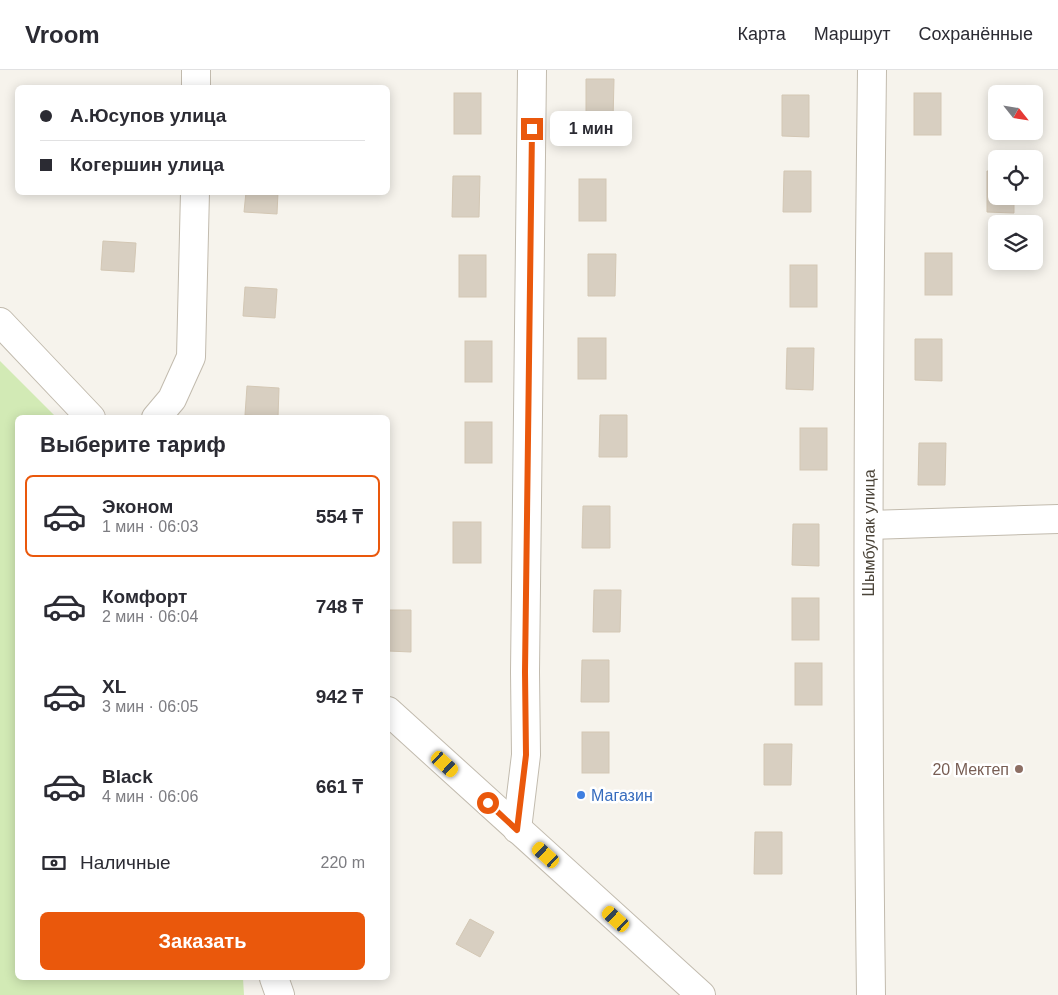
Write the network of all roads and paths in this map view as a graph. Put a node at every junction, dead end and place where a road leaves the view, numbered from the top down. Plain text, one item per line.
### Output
1 (196, 70) edge
2 (532, 70) edge
3 (872, 70) edge
4 (196, 85) edge
5 (195, 195) edge
6 (0, 322) edge
7 (87, 415) edge
8 (159, 415) edge
9 (1058, 518) edge
10 (869, 525) junction
11 (390, 713) edge
12 (517, 830) junction
13 (275, 980) edge
14 (280, 995) edge
15 (701, 995) edge
16 (871, 995) edge

1 - 4 street
2 - 12 street
3 - 10 street, Шымбулак улица
5 - 8 street
6 - 7 street
9 - 10 street
10 - 16 street, Шымбулак улица
11 - 12 street
12 - 15 street
13 - 14 street

